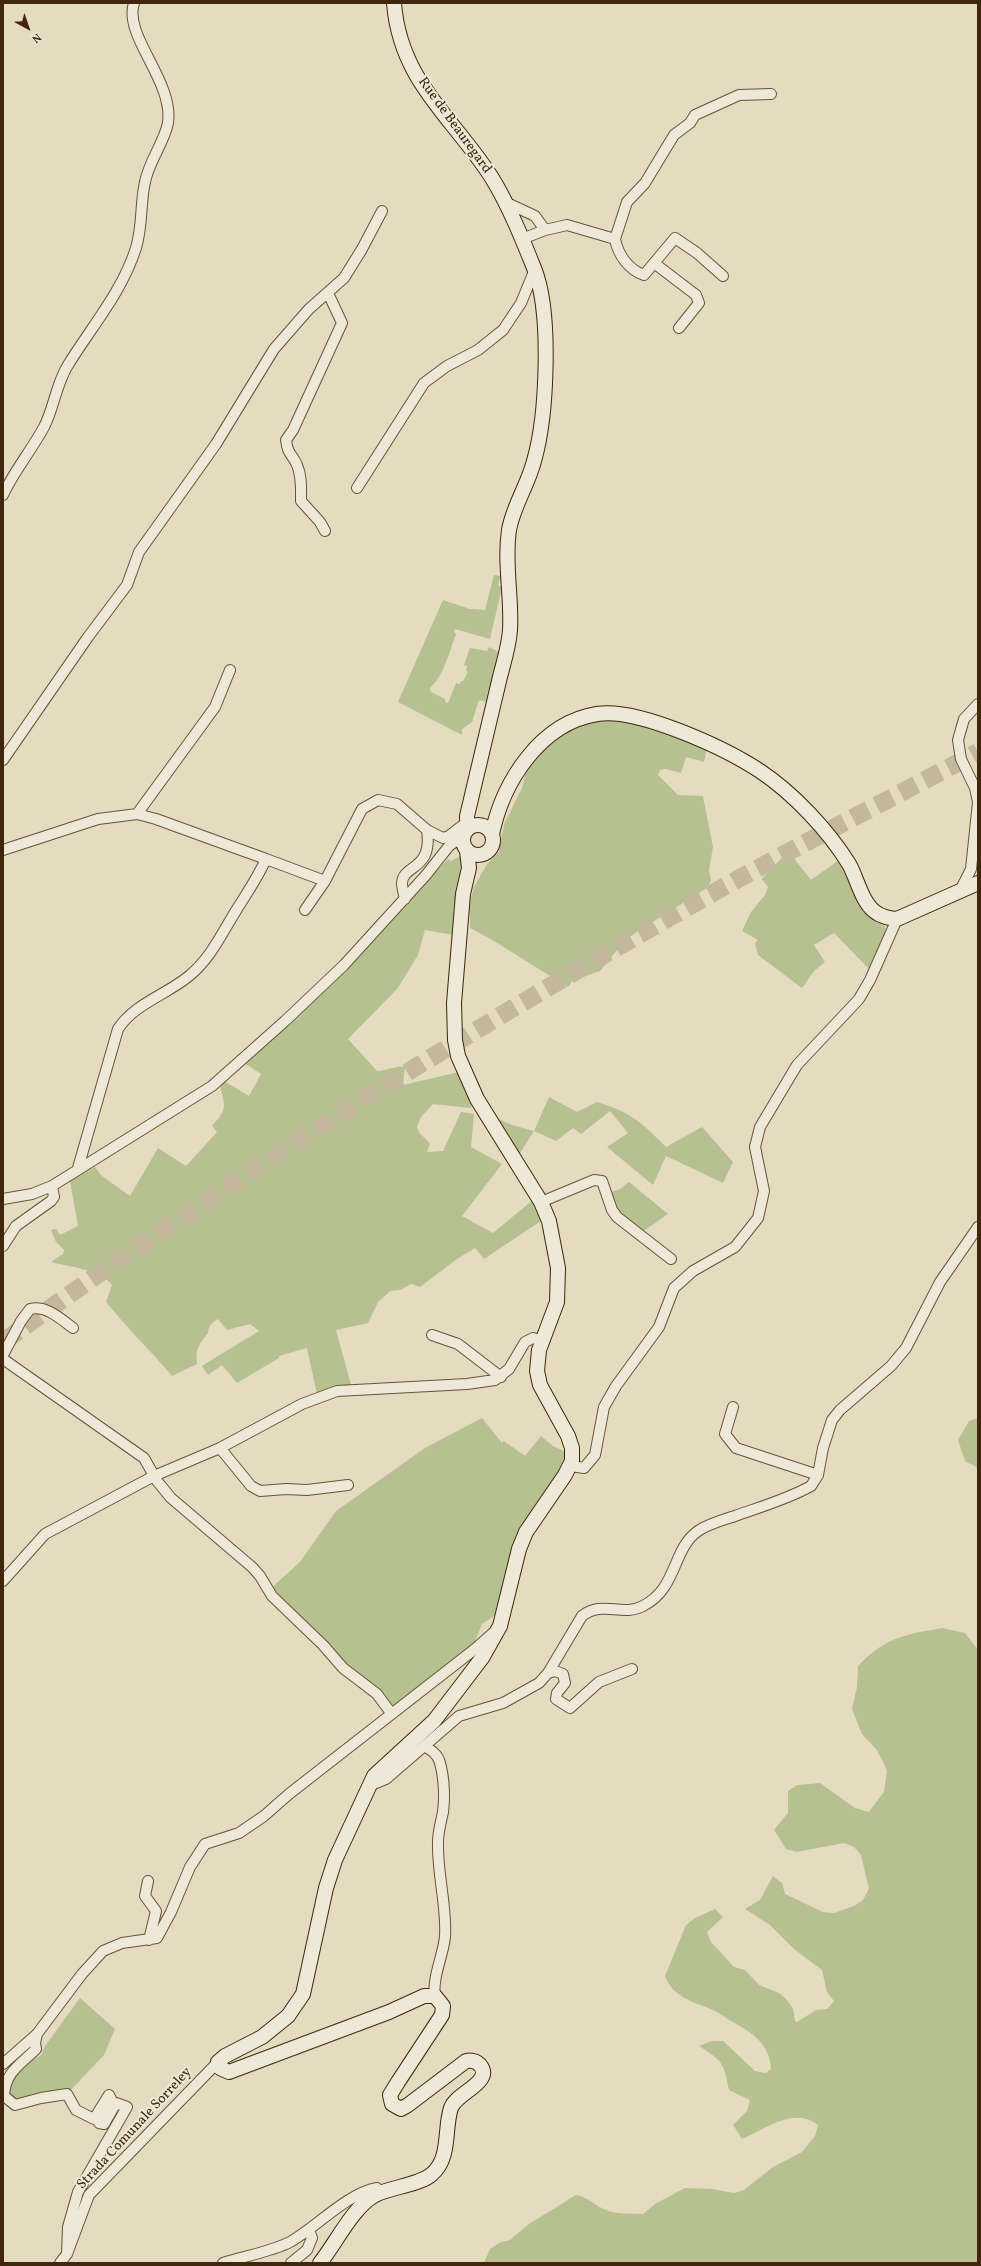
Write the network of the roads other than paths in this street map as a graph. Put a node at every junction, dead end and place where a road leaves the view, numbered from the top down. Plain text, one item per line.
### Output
1 (134, 3) edge
2 (394, 3) edge
3 (771, 94) dead end
4 (505, 202) junction
5 (382, 211) dead end
6 (545, 230) junction
7 (522, 239) junction
8 (615, 239) junction
9 (654, 263) junction
10 (535, 269) junction
11 (723, 276) dead end
12 (328, 293) junction
13 (679, 328) dead end
14 (357, 488) dead end
15 (3, 495) edge
16 (325, 531) dead end
17 (230, 670) dead end
18 (978, 704) edge
19 (3, 760) edge
20 (137, 814) junction
21 (427, 830) junction
22 (473, 834) junction
23 (3, 850) edge
24 (485, 853) junction
25 (266, 859) junction
26 (468, 878) junction
27 (325, 881) junction
28 (978, 883) edge
29 (961, 889) junction
30 (405, 899) junction
31 (305, 910) dead end
32 (897, 919) junction
33 (78, 1168) junction
34 (52, 1186) junction
35 (3, 1199) edge
36 (541, 1202) junction
37 (978, 1228) edge
38 (3, 1246) edge
39 (671, 1259) dead end
40 (74, 1328) dead end
41 (432, 1335) dead end
42 (542, 1341) junction
43 (3, 1355) edge
44 (3, 1359) edge
45 (501, 1377) junction
46 (733, 1407) dead end
47 (220, 1448) junction
48 (571, 1466) junction
49 (818, 1475) junction
50 (154, 1476) junction
51 (348, 1485) dead end
52 (3, 1582) edge
53 (500, 1626) junction
54 (632, 1669) dead end
55 (548, 1673) junction
56 (391, 1713) junction
57 (424, 1746) junction
58 (369, 1786) junction
59 (148, 1881) dead end
60 (149, 1940) junction
61 (435, 1996) junction
62 (37, 2034) junction
63 (218, 2062) junction
64 (3, 2064) edge
65 (385, 2190) junction
66 (309, 2230) junction
67 (68, 2254) junction
68 (60, 2263) edge
69 (223, 2263) edge
70 (291, 2263) edge
71 (320, 2263) edge

1 - 15 street
2 - 4 street, Rue de Beauregard
3 - 8 street
4 - 6 street
4 - 7 street, Rue de Beauregard
5 - 12 street
6 - 7 street
6 - 8 street
7 - 10 street, Rue de Beauregard
8 - 9 street
9 - 11 street
9 - 13 street
10 - 14 street
10 - 22 street, Rue de Beauregard
12 - 16 street
12 - 19 street
17 - 20 street
18 - 29 street
20 - 23 street
20 - 25 street
21 - 22 street
21 - 27 street
21 - 30 street
22 - 24 street
22 - 24 street
22 - 26 street
22 - 30 street
22 - 32 street
24 - 26 street
25 - 27 street
25 - 33 street
26 - 36 street
27 - 31 street
28 - 29 street
29 - 32 street
30 - 33 street
32 - 48 street
33 - 34 street
34 - 35 street
34 - 38 street
36 - 39 street
36 - 42 street
37 - 49 street
40 - 43 street
41 - 45 street
42 - 45 street
42 - 48 street
44 - 50 street
45 - 47 street
46 - 49 street
47 - 50 street
47 - 51 street
48 - 53 street
49 - 55 street
50 - 52 street
50 - 56 street
53 - 56 street
53 - 58 street
54 - 55 street
55 - 57 street
56 - 60 street
57 - 58 street
57 - 61 street
58 - 63 street
59 - 60 street
60 - 62 street
61 - 63 street
61 - 65 street
62 - 64 street
62 - 67 street
63 - 67 street, Strada Comunale Sorreley
65 - 66 street
65 - 71 street
66 - 69 street
66 - 70 street
67 - 68 street, Strada Comunale Sorreley

